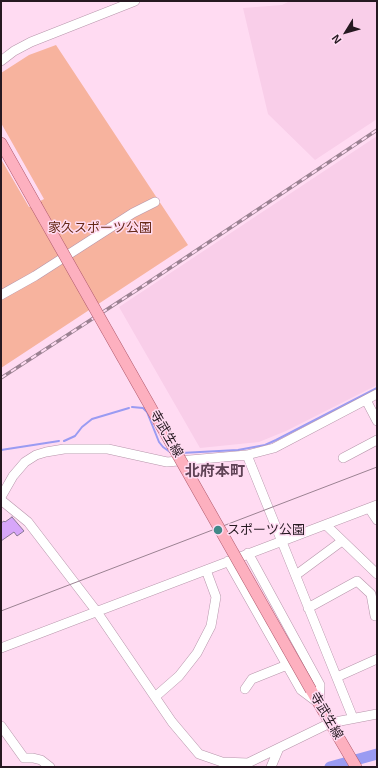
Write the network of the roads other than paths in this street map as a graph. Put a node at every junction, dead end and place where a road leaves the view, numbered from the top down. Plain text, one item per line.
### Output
1 (135, 1) edge
2 (1, 61) edge
3 (1, 143) edge
4 (155, 202) dead end
5 (1, 295) edge
6 (377, 394) edge
7 (366, 400) junction
8 (377, 421) edge
9 (377, 440) edge
10 (247, 455) junction
11 (343, 458) dead end
12 (1, 499) edge
13 (373, 506) edge
14 (377, 520) edge
15 (326, 525) junction
16 (282, 540) junction
17 (342, 541) junction
18 (248, 553) junction
19 (228, 561) junction
20 (206, 570) junction
21 (377, 574) edge
22 (296, 575) junction
23 (374, 592) edge
24 (308, 608) junction
25 (97, 612) junction
26 (375, 616) dead end
27 (1, 648) edge
28 (377, 659) edge
29 (287, 665) junction
30 (337, 677) junction
31 (245, 689) dead end
32 (155, 697) junction
33 (319, 704) junction
34 (377, 714) edge
35 (353, 718) junction
36 (1, 726) edge
37 (332, 726) junction
38 (279, 748) junction
39 (50, 767) edge
40 (271, 767) edge
41 (356, 767) edge

1 - 2 street
3 - 33 main road, 寺武生線, bridge
4 - 5 street
6 - 7 street
7 - 8 street
7 - 10 street
9 - 11 street
10 - 12 street
10 - 16 street
12 - 25 street
13 - 14 street
13 - 15 street
15 - 16 street
15 - 17 street
16 - 18 street
16 - 22 street
17 - 21 street
17 - 22 street
18 - 19 street
18 - 33 street
19 - 20 street
19 - 29 street
20 - 25 street
20 - 32 street
22 - 24 street
23 - 24 street
23 - 26 street
24 - 30 street
25 - 27 street
25 - 32 street
28 - 30 street
29 - 31 street
29 - 33 street
30 - 35 street
32 - 38 street
33 - 37 main road, 寺武生線
34 - 35 street
35 - 37 street
36 - 39 street
37 - 38 street
37 - 41 main road, 寺武生線
38 - 40 street

